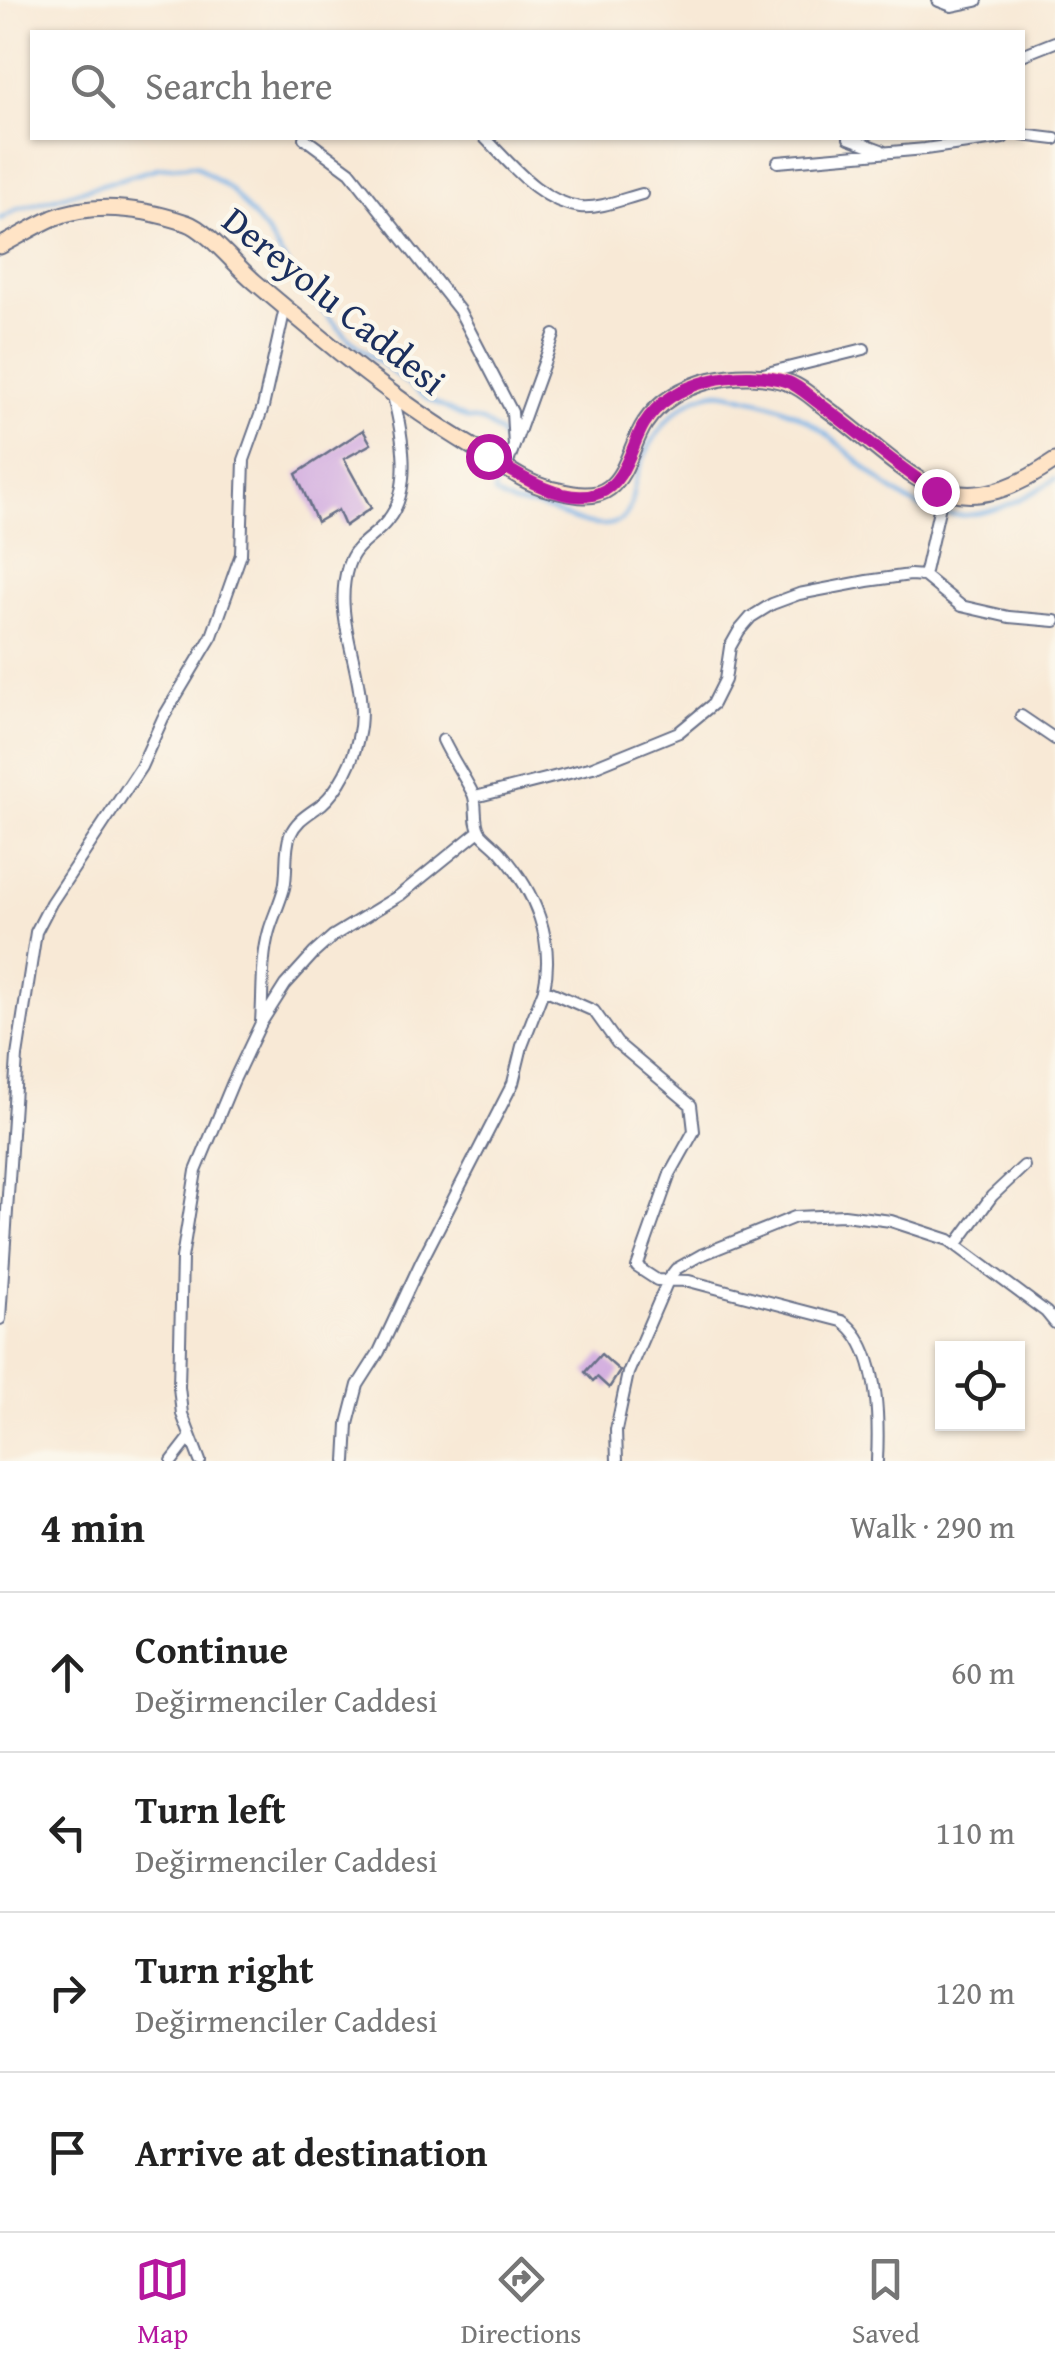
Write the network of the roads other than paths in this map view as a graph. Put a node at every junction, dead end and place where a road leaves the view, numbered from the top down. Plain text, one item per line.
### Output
1 (938, 0) edge
2 (976, 0) edge
3 (1055, 42) edge
4 (1025, 53) edge
5 (1025, 135) edge
6 (307, 140) edge
7 (487, 140) edge
8 (854, 140) edge
9 (986, 140) edge
10 (1055, 140) edge
11 (886, 152) junction
12 (778, 162) dead end
13 (642, 194) dead end
14 (0, 246) edge
15 (286, 308) junction
16 (554, 335) dead end
17 (864, 349) dead end
18 (753, 377) junction
19 (392, 396) junction
20 (514, 446) junction
21 (1055, 461) edge
22 (506, 468) junction
23 (941, 499) junction
24 (924, 576) junction
25 (1055, 621) edge
26 (1021, 716) dead end
27 (443, 740) dead end
28 (1055, 740) edge
29 (475, 797) junction
30 (480, 831) junction
31 (544, 989) junction
32 (261, 1023) junction
33 (1024, 1166) dead end
34 (956, 1245) junction
35 (669, 1278) junction
36 (0, 1319) edge
37 (1055, 1323) edge
38 (189, 1439) junction
39 (172, 1461) edge
40 (200, 1461) edge
41 (346, 1461) edge
42 (617, 1461) edge
43 (877, 1461) edge

1 - 2 street
3 - 4 street
5 - 10 street
6 - 20 street
7 - 13 street
8 - 11 street
9 - 11 street
11 - 12 street
14 - 15 main road, Dereyolu Caddesi
15 - 19 main road, Dereyolu Caddesi
15 - 36 street
16 - 20 street
17 - 18 street
18 - 22 main road, Dereyolu Caddesi
18 - 23 main road
19 - 22 main road, Dereyolu Caddesi
19 - 32 street
20 - 22 street
21 - 23 main road
23 - 24 street
24 - 25 street
24 - 29 street
26 - 28 street
27 - 29 street
29 - 30 street
30 - 31 street
30 - 32 street
31 - 35 street
31 - 41 street
32 - 38 street
33 - 34 street
34 - 35 street
34 - 37 street
35 - 42 street
35 - 43 street
38 - 39 street
38 - 40 street

